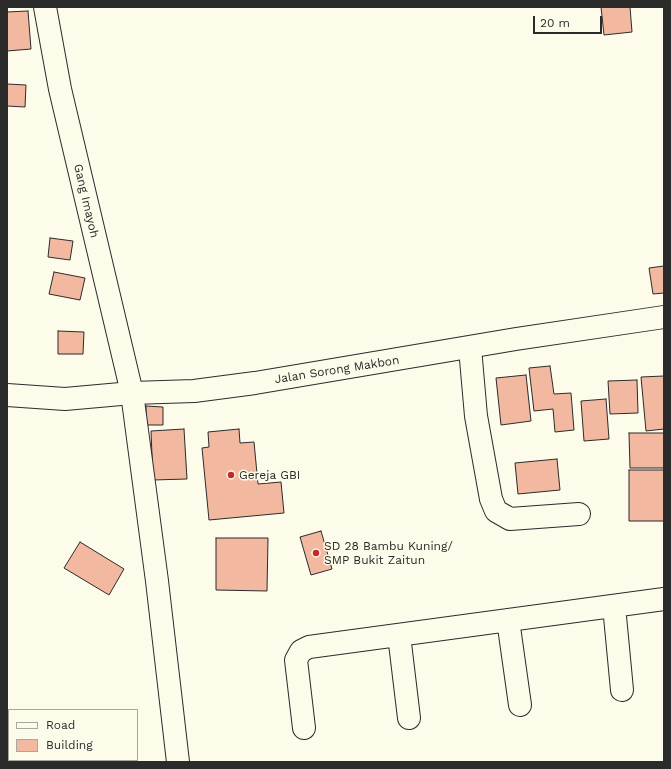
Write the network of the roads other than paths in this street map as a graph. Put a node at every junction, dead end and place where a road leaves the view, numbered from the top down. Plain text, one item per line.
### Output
1 (45, 7) edge
2 (664, 317) edge
3 (470, 348) junction
4 (132, 393) junction
5 (7, 395) edge
6 (580, 514) dead end
7 (664, 599) edge
8 (614, 606) junction
9 (508, 620) junction
10 (399, 635) junction
11 (622, 690) dead end
12 (520, 705) dead end
13 (409, 718) dead end
14 (304, 728) dead end
15 (178, 762) edge

1 - 4 main road, Gang Imayoh
2 - 3 main road, Jalan Sorong Makbon
3 - 4 main road, Jalan Sorong Makbon
3 - 6 main road
4 - 5 main road, Jalan Sorong Makbon
4 - 15 main road, Gang Imayoh
7 - 8 main road
8 - 9 main road
8 - 11 main road
9 - 10 main road
9 - 12 main road
10 - 13 main road
10 - 14 main road

